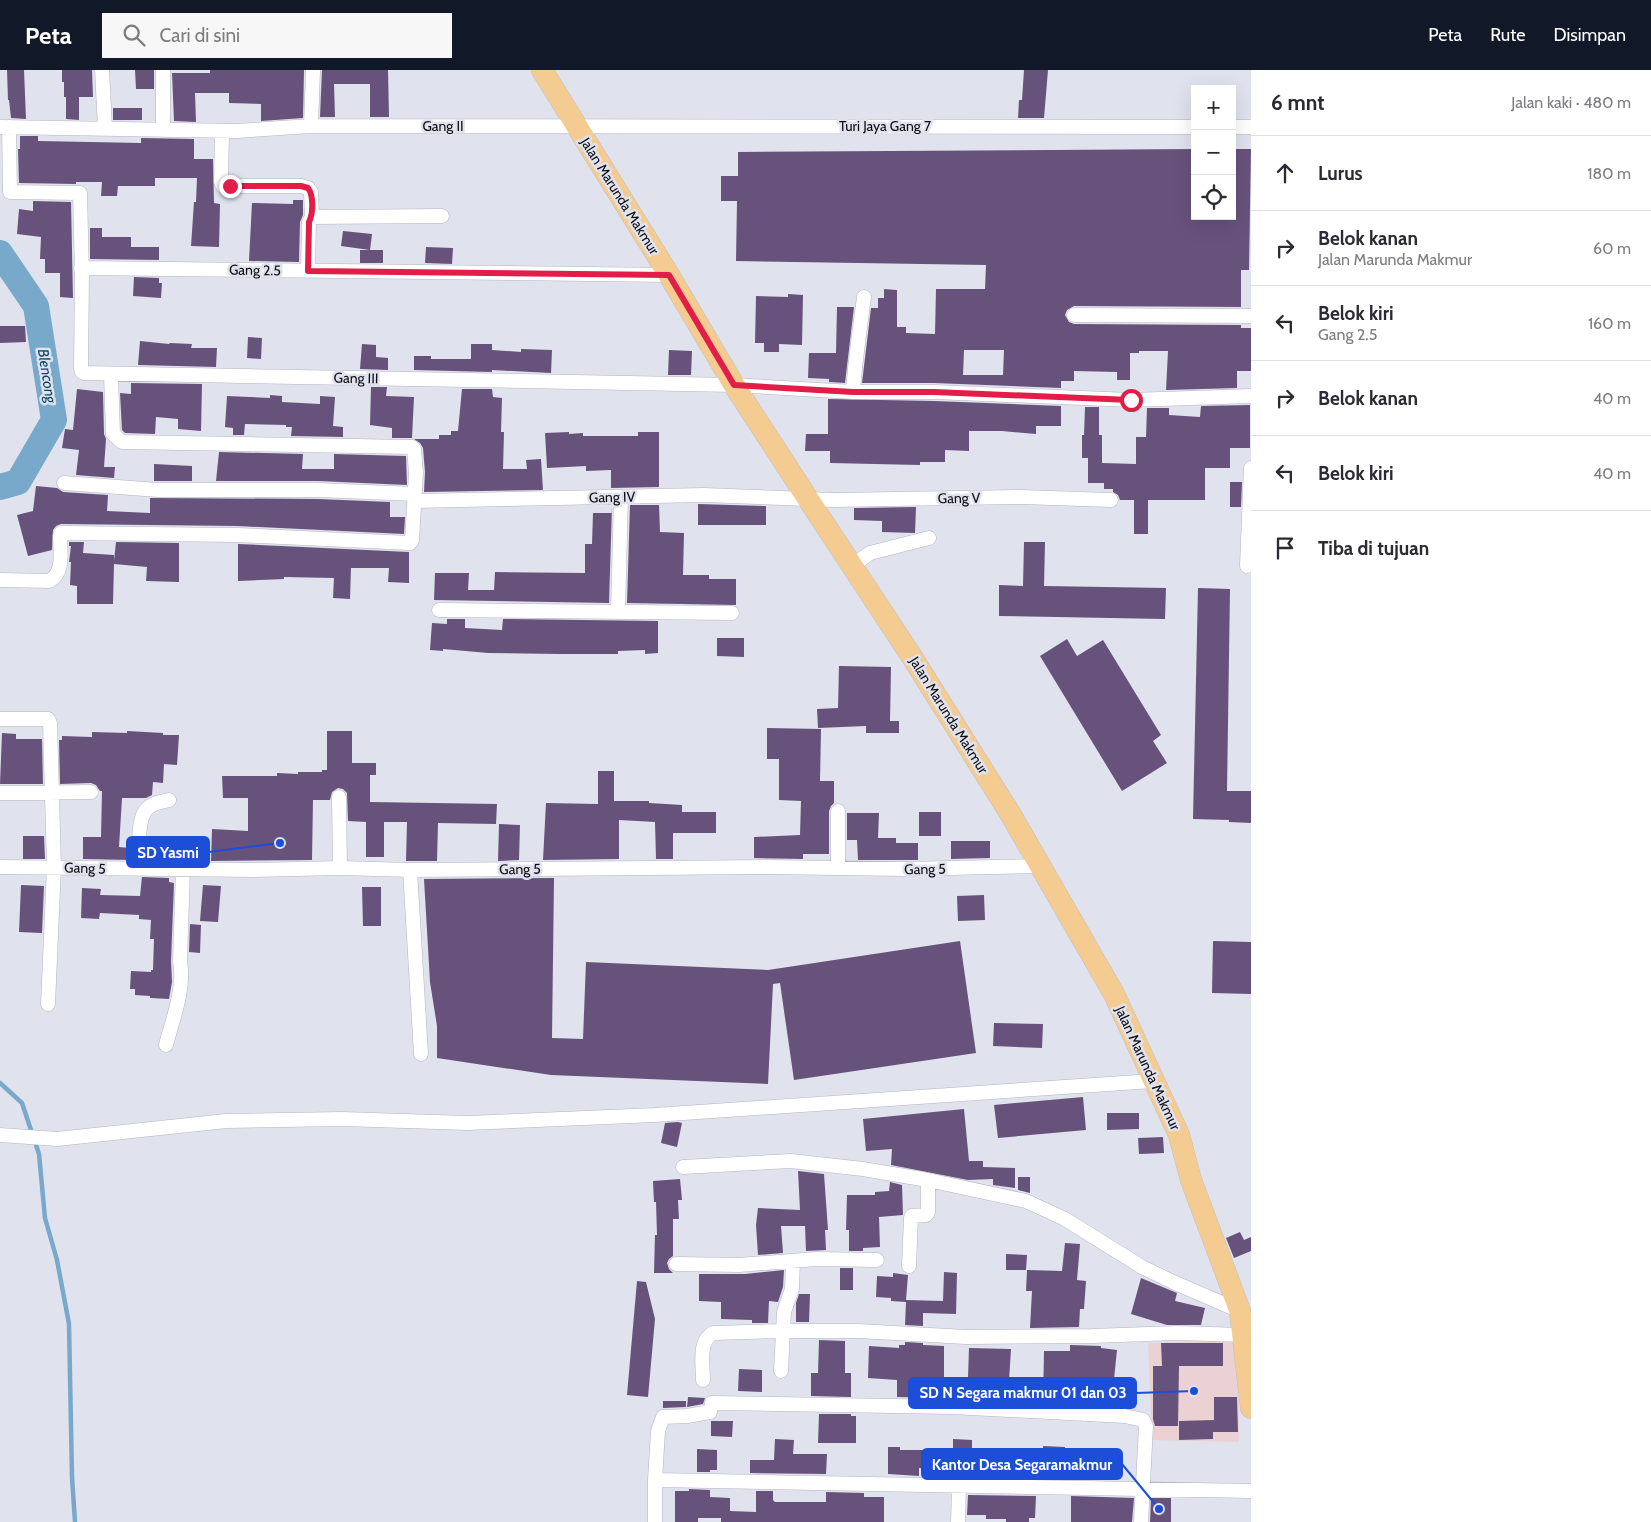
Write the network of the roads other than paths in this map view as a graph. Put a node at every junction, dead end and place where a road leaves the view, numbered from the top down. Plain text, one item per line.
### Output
1 (102, 70) edge
2 (163, 70) edge
3 (313, 70) edge
4 (542, 70) edge
5 (3, 123) edge
6 (311, 126) junction
7 (576, 126) junction
8 (1191, 127) edge
9 (1236, 127) edge
10 (1251, 127) edge
11 (105, 128) junction
12 (164, 129) junction
13 (222, 131) junction
14 (442, 216) dead end
15 (312, 217) junction
16 (81, 268) junction
17 (308, 271) junction
18 (669, 275) junction
19 (864, 297) dead end
20 (1074, 315) dead end
21 (1251, 316) edge
22 (111, 375) junction
23 (734, 385) junction
24 (853, 392) junction
25 (1251, 396) edge
26 (1251, 468) edge
27 (64, 483) dead end
28 (621, 497) junction
29 (415, 498) junction
30 (808, 499) junction
31 (1111, 500) dead end
32 (929, 538) dead end
33 (852, 566) junction
34 (1247, 566) dead end
35 (0, 580) edge
36 (439, 610) dead end
37 (618, 611) junction
38 (732, 613) dead end
39 (0, 719) edge
40 (0, 792) edge
41 (91, 792) dead end
42 (53, 793) junction
43 (339, 797) dead end
44 (169, 800) dead end
45 (838, 811) dead end
46 (1041, 866) junction
47 (0, 867) edge
48 (54, 867) junction
49 (340, 868) junction
50 (838, 868) junction
51 (140, 869) junction
52 (183, 869) junction
53 (410, 870) junction
54 (48, 1004) dead end
55 (166, 1045) dead end
56 (421, 1054) dead end
57 (1153, 1081) junction
58 (0, 1135) edge
59 (683, 1168) dead end
60 (928, 1180) junction
61 (877, 1260) dead end
62 (793, 1261) junction
63 (676, 1264) dead end
64 (909, 1266) dead end
65 (1240, 1311) junction
66 (783, 1331) junction
67 (1247, 1334) edge
68 (781, 1371) dead end
69 (702, 1380) dead end
70 (1251, 1408) edge
71 (655, 1480) junction
72 (959, 1487) junction
73 (1142, 1488) junction
74 (1251, 1491) edge
75 (655, 1522) edge
76 (958, 1522) edge
77 (1141, 1522) edge

1 - 11 street
2 - 12 street
3 - 6 street
4 - 7 main road, Jalan Marunda Makmur
5 - 11 street, Gang II
5 - 16 street
6 - 7 street, Gang II
6 - 13 street, Gang II
7 - 8 street, Turi Jaya Gang 7
7 - 18 main road, Jalan Marunda Makmur
9 - 10 street
11 - 12 street, Gang II
12 - 13 street, Gang II
13 - 15 street
14 - 15 street
15 - 17 street
16 - 17 street, Gang 2.5
16 - 22 street, Gang III
17 - 18 street, Gang 2.5
18 - 23 main road, Jalan Marunda Makmur
19 - 24 street
20 - 21 street
22 - 23 street, Gang III
22 - 29 street
23 - 24 street, Gang III
23 - 30 main road, Jalan Marunda Makmur
24 - 25 street, Gang III
26 - 34 street
27 - 29 street, Gang IV
28 - 29 street, Gang IV
28 - 30 street, Gang IV
28 - 37 street
29 - 35 street
30 - 31 street, Gang V
30 - 33 main road, Jalan Marunda Makmur
32 - 33 street
33 - 46 main road, Jalan Marunda Makmur
36 - 37 street
37 - 38 street
39 - 42 street
40 - 42 street
41 - 42 street
42 - 48 street
43 - 49 street
44 - 51 street
45 - 50 street
46 - 50 street, Gang 5
46 - 57 main road, Jalan Marunda Makmur
47 - 48 street, Gang 5
48 - 51 street, Gang 5
48 - 54 street
49 - 52 street, Gang 5
49 - 53 street, Gang 5
50 - 53 street, Gang 5
51 - 52 street, Gang 5
52 - 55 street
53 - 56 street
57 - 58 street
57 - 65 main road, Jalan Marunda Makmur
59 - 60 street
60 - 64 street
60 - 65 street
61 - 62 street
62 - 63 street
62 - 66 street
65 - 67 main road, Jalan Marunda Makmur
66 - 67 street
66 - 68 street
66 - 69 street
67 - 70 main road, Jalan Marunda Makmur
71 - 72 street
71 - 73 street
71 - 75 street
72 - 73 street
72 - 76 street
73 - 74 street
73 - 77 street

